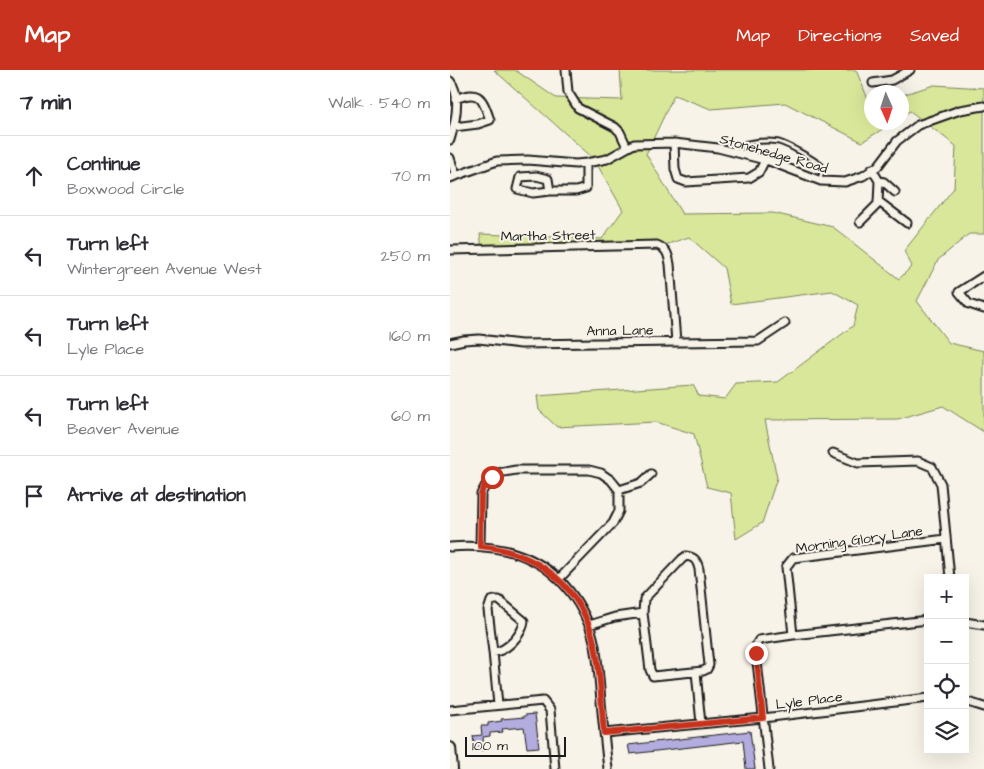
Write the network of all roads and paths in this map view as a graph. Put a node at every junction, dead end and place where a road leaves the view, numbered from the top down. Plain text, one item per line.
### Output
1 (566, 70) edge
2 (910, 70) edge
3 (450, 81) edge
4 (873, 83) dead end
5 (456, 99) junction
6 (984, 106) edge
7 (454, 127) junction
8 (450, 140) edge
9 (674, 142) junction
10 (627, 147) junction
11 (730, 151) junction
12 (450, 158) edge
13 (765, 160) junction
14 (586, 164) junction
15 (872, 170) junction
16 (453, 177) edge
17 (820, 180) junction
18 (879, 181) junction
19 (550, 191) dead end
20 (895, 192) dead end
21 (878, 201) junction
22 (860, 222) dead end
23 (908, 223) dead end
24 (450, 250) edge
25 (984, 276) edge
26 (984, 309) edge
27 (784, 323) dead end
28 (676, 342) junction
29 (450, 343) edge
30 (833, 452) dead end
31 (651, 474) dead end
32 (619, 490) junction
33 (946, 539) junction
34 (480, 546) junction
35 (450, 547) edge
36 (950, 574) edge
37 (559, 579) junction
38 (643, 613) junction
39 (924, 620) edge
40 (969, 623) edge
41 (589, 625) junction
42 (984, 626) edge
43 (793, 635) junction
44 (493, 652) junction
45 (696, 672) junction
46 (924, 698) edge
47 (969, 702) edge
48 (498, 705) junction
49 (984, 708) edge
50 (450, 710) edge
51 (763, 718) junction
52 (701, 724) junction
53 (604, 733) junction
54 (450, 748) edge
55 (452, 769) edge
56 (555, 769) edge
57 (608, 769) edge
58 (769, 769) edge

1 - 10 street
2 - 4 street
3 - 5 street
5 - 7 street
5 - 7 street
6 - 15 street, Stonehedge Road
7 - 8 street
9 - 10 street, Stonehedge Road
9 - 11 street, Stonehedge Road
9 - 13 street
10 - 14 street, Stonehedge Road
11 - 13 street, Stonehedge Road
11 - 17 lane
12 - 16 street
13 - 17 street, Stonehedge Road
14 - 16 street, Stonehedge Road
14 - 19 street
15 - 17 street, Stonehedge Road
15 - 18 street
18 - 20 street
18 - 21 street
21 - 22 street
21 - 23 street
24 - 28 street, Martha Street
25 - 26 street
27 - 28 street, Anna Lane
28 - 29 street, Anna Lane
30 - 33 street
31 - 32 street
32 - 34 street
32 - 37 street
33 - 36 street
33 - 43 street, Morning Glory Lane
34 - 35 street
34 - 37 street
37 - 41 street
38 - 41 street
38 - 45 street
38 - 45 street
39 - 43 street
40 - 42 street
41 - 53 street
43 - 51 street
44 - 44 street
44 - 48 street
45 - 52 street
46 - 51 street, Lyle Place
47 - 49 street
48 - 50 street
48 - 56 street
51 - 52 street, Lyle Place
51 - 58 street
52 - 53 street, Lyle Place
53 - 57 street
54 - 55 street

